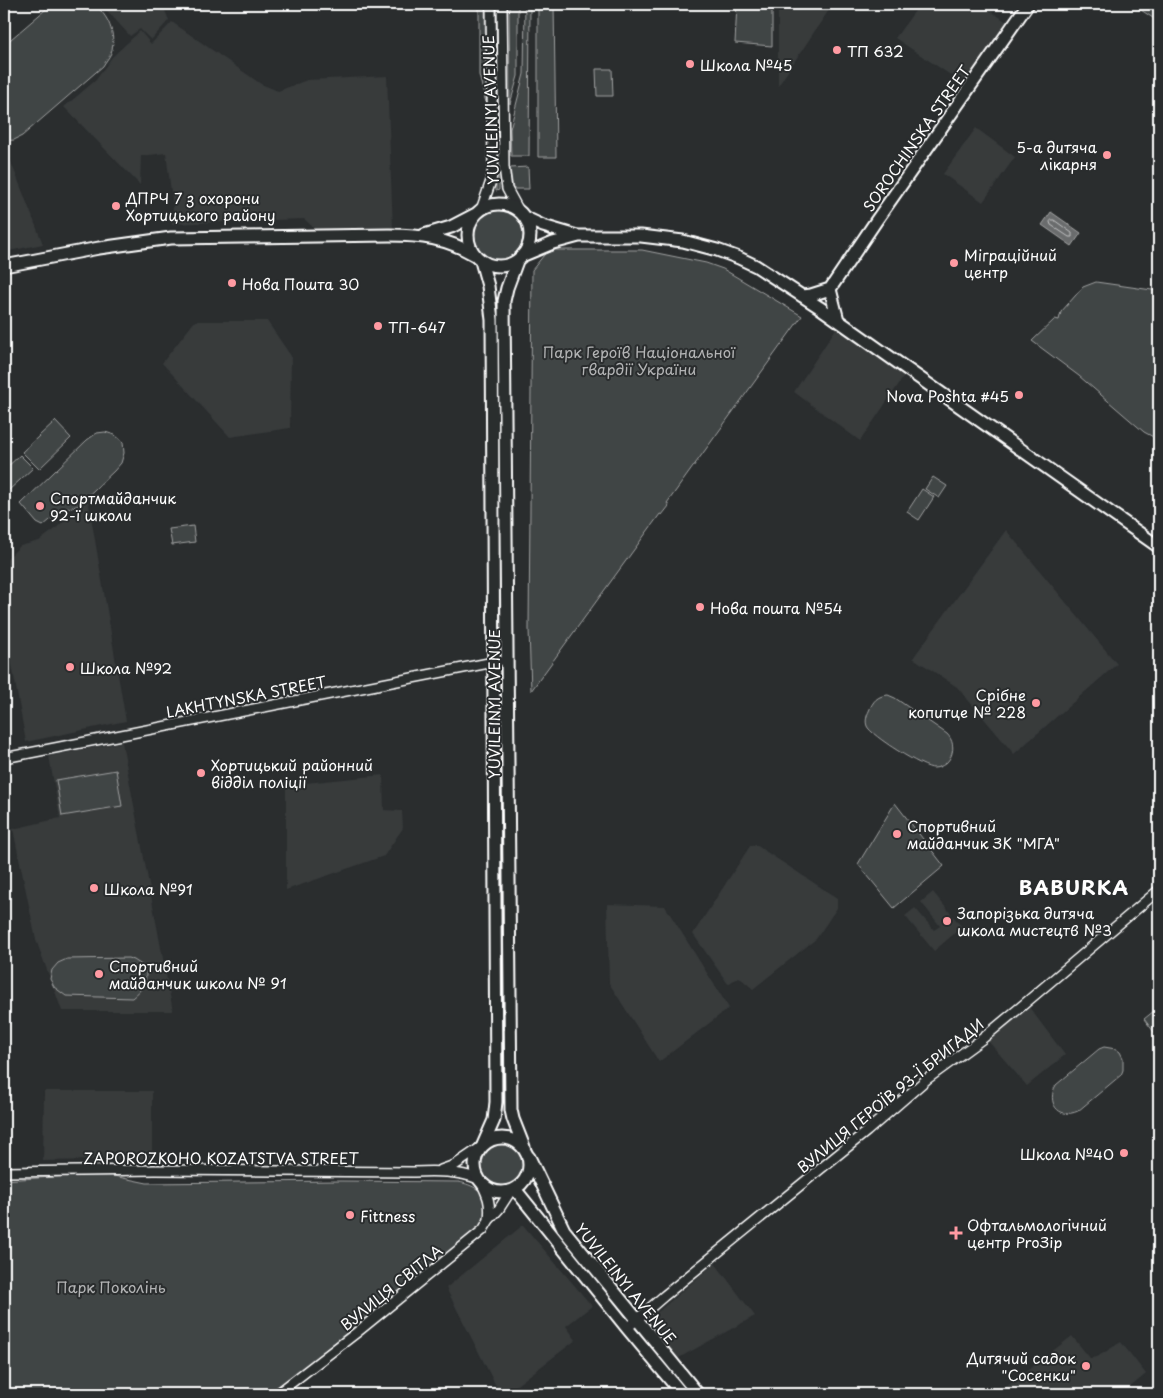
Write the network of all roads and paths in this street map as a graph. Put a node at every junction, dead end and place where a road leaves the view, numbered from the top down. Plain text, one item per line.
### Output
1 (491, 4) edge
2 (502, 4) edge
3 (1028, 4) edge
4 (479, 212) junction
5 (522, 215) junction
6 (420, 236) junction
7 (579, 236) junction
8 (478, 258) junction
9 (521, 258) junction
10 (4, 266) edge
11 (830, 289) junction
12 (802, 296) junction
13 (838, 320) junction
14 (1159, 547) edge
15 (508, 659) junction
16 (494, 662) junction
17 (4, 758) edge
18 (1159, 890) edge
19 (482, 1146) junction
20 (526, 1152) junction
21 (438, 1170) junction
22 (4, 1172) edge
23 (480, 1181) junction
24 (512, 1190) junction
25 (489, 1220) junction
26 (636, 1319) junction
27 (627, 1328) junction
28 (277, 1394) edge
29 (682, 1394) edge
30 (698, 1394) edge

1 - 4 street, YUVILEINYI AVENUE
2 - 5 street, YUVILEINYI AVENUE
3 - 11 main road, SOROCHINSKA STREET
4 - 5 main road
4 - 6 main road
4 - 8 main road
5 - 7 main road
5 - 9 main road
6 - 8 main road
6 - 10 main road
7 - 9 main road
7 - 12 main road
8 - 9 main road
8 - 16 main road, YUVILEINYI AVENUE
9 - 15 main road, YUVILEINYI AVENUE
11 - 12 main road
11 - 13 main road
12 - 13 main road
13 - 14 main road
15 - 16 street, LAKHTYNSKA STREET
15 - 20 main road, YUVILEINYI AVENUE
16 - 17 street, LAKHTYNSKA STREET
16 - 19 main road, YUVILEINYI AVENUE
18 - 26 street, ВУЛИЦЯ ГЕРОЇВ 93-Ї БРИГАДИ
19 - 20 main road
19 - 21 street, ZAPOROZKOHO KOZATSTVA STREET
19 - 23 main road
20 - 24 main road
20 - 26 main road, YUVILEINYI AVENUE
21 - 22 street, ZAPOROZKOHO KOZATSTVA STREET
21 - 23 street, ZAPOROZKOHO KOZATSTVA STREET
23 - 24 main road
23 - 25 street
24 - 25 street, ВУЛИЦЯ СВІТЛА
24 - 27 main road, YUVILEINYI AVENUE
25 - 28 street, ВУЛИЦЯ СВІТЛА
26 - 27 street, ВУЛИЦЯ ГЕРОЇВ 93-Ї БРИГАДИ
26 - 30 main road, YUVILEINYI AVENUE
27 - 29 main road, YUVILEINYI AVENUE

